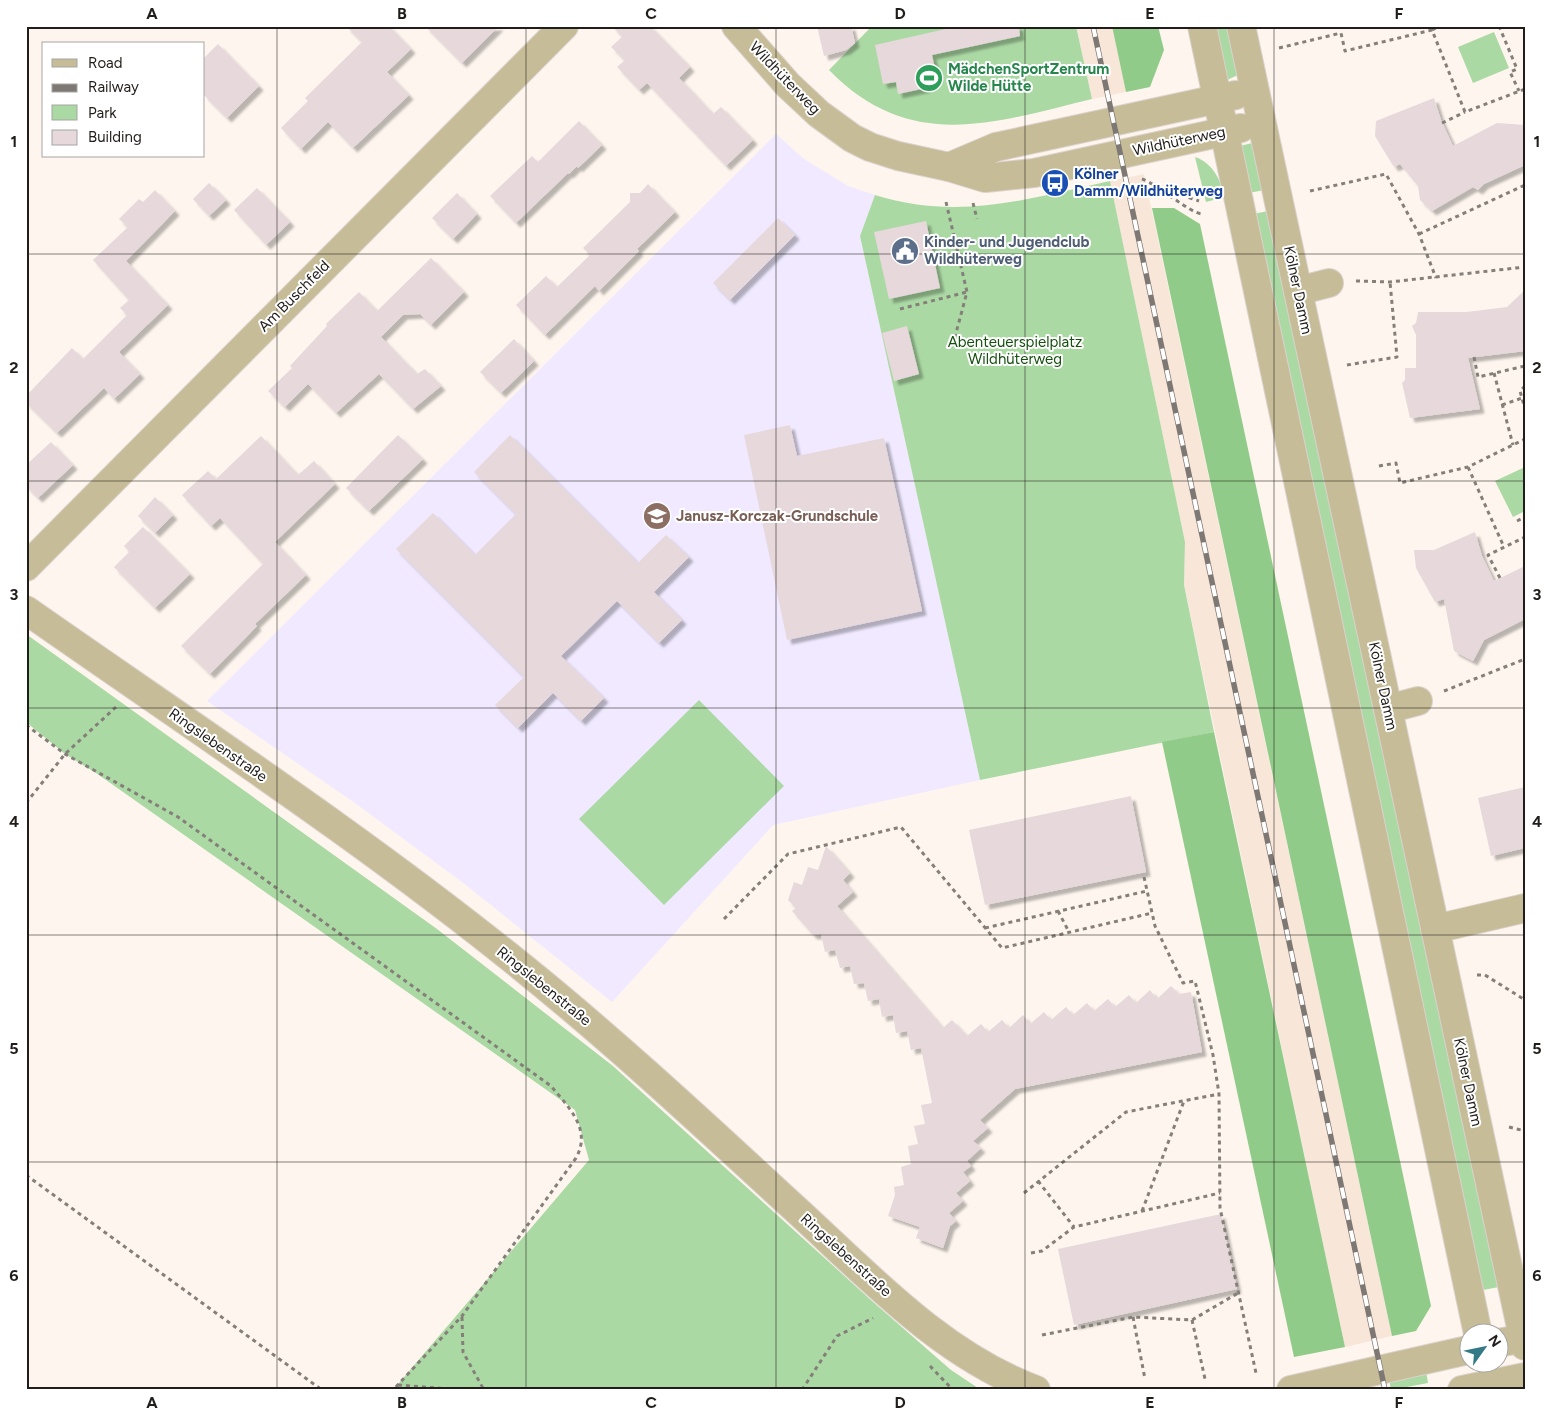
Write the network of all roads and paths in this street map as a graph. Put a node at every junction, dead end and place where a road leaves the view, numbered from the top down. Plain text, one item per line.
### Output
1 (564, 26) edge
2 (736, 26) edge
3 (1202, 26) edge
4 (1241, 26) edge
5 (1440, 26) edge
6 (1499, 26) edge
7 (1432, 30) junction
8 (1279, 48) dead end
9 (1525, 89) edge
10 (1255, 91) junction
11 (1519, 91) junction
12 (1218, 99) junction
13 (1465, 112) junction
14 (1262, 123) junction
15 (1442, 123) dead end
16 (1224, 132) junction
17 (949, 167) junction
18 (1138, 178) dead end
19 (1525, 186) edge
20 (1158, 188) junction
21 (1310, 191) dead end
22 (973, 201) dead end
23 (1200, 201) dead end
24 (946, 202) dead end
25 (1203, 214) dead end
26 (977, 219) dead end
27 (1419, 234) junction
28 (1525, 267) edge
29 (1436, 278) junction
30 (1390, 282) junction
31 (1329, 283) joint
32 (1298, 290) junction
33 (967, 292) junction
34 (900, 309) dead end
35 (952, 348) dead end
36 (1474, 357) dead end
37 (1347, 365) dead end
38 (1525, 366) edge
39 (1494, 373) junction
40 (1525, 386) edge
41 (1522, 398) junction
42 (1502, 404) junction
43 (1525, 409) edge
44 (1525, 439) edge
45 (1513, 445) junction
46 (1379, 466) dead end
47 (1468, 467) junction
48 (1525, 517) edge
49 (1517, 521) dead end
50 (1525, 537) edge
51 (1504, 546) junction
52 (26, 567) edge
53 (1500, 578) dead end
54 (26, 610) edge
55 (1525, 659) edge
56 (136, 687) junction
57 (1418, 702) joint
58 (1388, 709) junction
59 (26, 725) edge
60 (65, 754) junction
61 (26, 803) edge
62 (1144, 876) dead end
63 (1147, 891) junction
64 (1525, 908) edge
65 (1058, 911) junction
66 (1152, 913) junction
67 (724, 919) dead end
68 (985, 928) junction
69 (1435, 929) junction
70 (1069, 932) junction
71 (1477, 976) dead end
72 (1525, 1000) edge
73 (1219, 1094) junction
74 (1184, 1101) junction
75 (1509, 1127) dead end
76 (1525, 1131) edge
77 (26, 1175) edge
78 (1038, 1181) junction
79 (1024, 1192) dead end
80 (1220, 1194) junction
81 (1142, 1211) junction
82 (1074, 1227) junction
83 (1031, 1253) dead end
84 (1238, 1293) junction
85 (900, 1305) junction
86 (462, 1316) junction
87 (1133, 1317) junction
88 (1192, 1320) junction
89 (1476, 1324) edge
90 (1042, 1335) dead end
91 (1518, 1341) edge
92 (1458, 1352) edge
93 (1256, 1373) dead end
94 (1525, 1376) edge
95 (1145, 1378) dead end
96 (1205, 1379) dead end
97 (1479, 1382) edge
98 (397, 1385) junction
99 (322, 1390) edge
100 (393, 1390) edge
101 (464, 1390) edge
102 (484, 1390) edge
103 (802, 1390) edge
104 (1036, 1390) edge
105 (1290, 1390) edge

1 - 52 street, Am Buschfeld
2 - 17 street, Wildhüterweg
3 - 12 street
4 - 10 street, Kölner Damm
5 - 7 path
6 - 11 path
7 - 8 path
7 - 13 path
9 - 11 path
10 - 12 street
10 - 14 street, Kölner Damm
11 - 13 path
12 - 16 street
12 - 17 street
13 - 15 path
14 - 16 street, Wildhüterweg
14 - 32 street, Kölner Damm
16 - 17 street, Wildhüterweg
16 - 89 street
18 - 20 path
19 - 27 path
20 - 23 path
20 - 25 path
21 - 27 path
22 - 26 path
24 - 33 path
27 - 29 path
28 - 29 path
29 - 30 path
30 - 31 path
30 - 37 path
31 - 32 street
32 - 58 street, Kölner Damm
33 - 34 path
33 - 35 path
36 - 39 path
38 - 39 path
39 - 42 path
40 - 41 path
41 - 42 path
41 - 43 path
42 - 45 path
44 - 45 path
45 - 47 path
46 - 47 path
47 - 51 path
48 - 49 path
50 - 51 path
51 - 53 path
54 - 56 street, Ringslebenstraße
55 - 57 path
56 - 60 path
56 - 85 street, Ringslebenstraße
57 - 58 street
58 - 69 street, Kölner Damm
59 - 60 path
60 - 61 path
60 - 86 path
62 - 63 path
63 - 65 path
63 - 66 path
64 - 69 street
65 - 68 path
65 - 70 path
66 - 70 path
66 - 73 path
67 - 68 path
68 - 70 path
69 - 91 street, Kölner Damm
71 - 72 path
73 - 74 path
73 - 80 path
74 - 78 path
74 - 81 path
75 - 76 path
77 - 99 path
78 - 79 path
78 - 82 path
80 - 81 path
80 - 84 path
81 - 82 path
82 - 83 path
84 - 88 path
84 - 93 path
85 - 103 path
85 - 104 street, Ringslebenstraße
86 - 98 path
86 - 102 path
87 - 88 path
87 - 90 path
87 - 95 path
88 - 96 path
92 - 105 street
94 - 97 street
98 - 100 path
98 - 101 path

